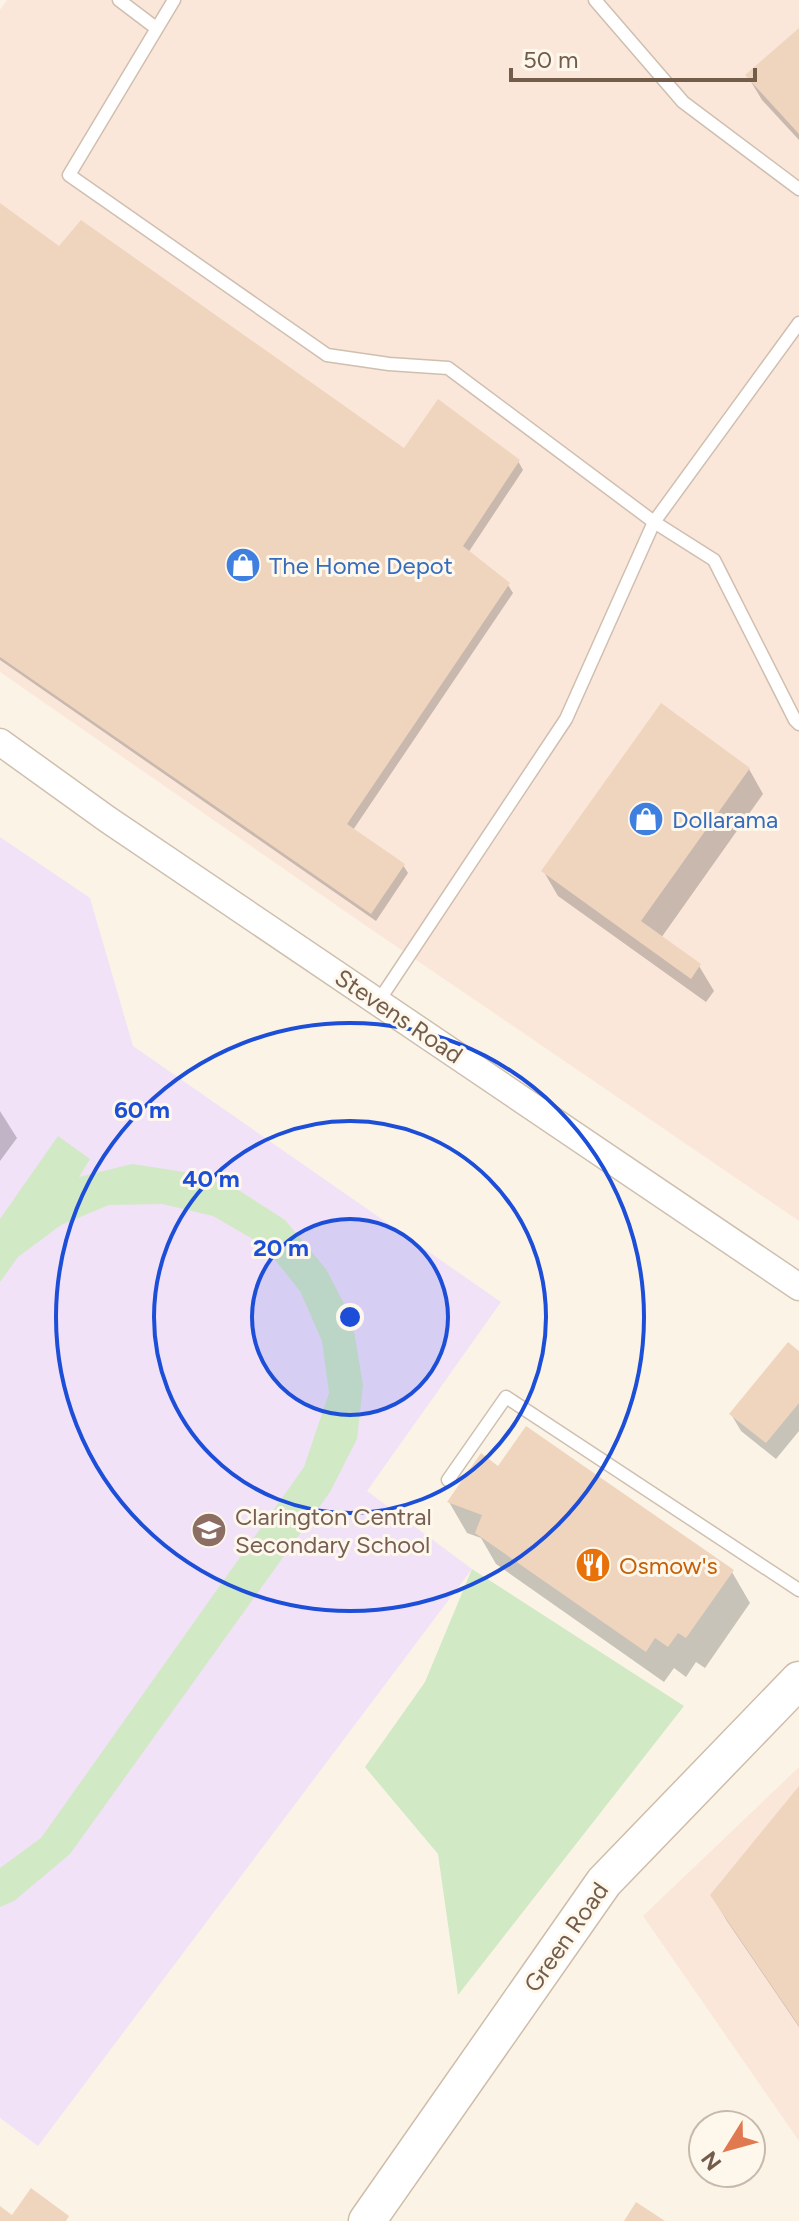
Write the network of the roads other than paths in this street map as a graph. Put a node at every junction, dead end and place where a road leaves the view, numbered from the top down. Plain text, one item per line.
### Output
1 (119, 0) edge
2 (174, 0) edge
3 (595, 0) edge
4 (156, 28) junction
5 (799, 189) edge
6 (799, 323) edge
7 (654, 522) junction
8 (799, 724) edge
9 (0, 742) edge
10 (378, 1002) junction
11 (799, 1287) edge
12 (448, 1480) dead end
13 (799, 1590) edge
14 (799, 1680) edge
15 (367, 2221) edge

1 - 4 lane
2 - 4 lane
3 - 5 lane
4 - 7 lane
6 - 7 lane
7 - 8 lane
7 - 10 lane
9 - 10 street, Stevens Road
10 - 11 street, Stevens Road
12 - 13 lane
14 - 15 street, Green Road

